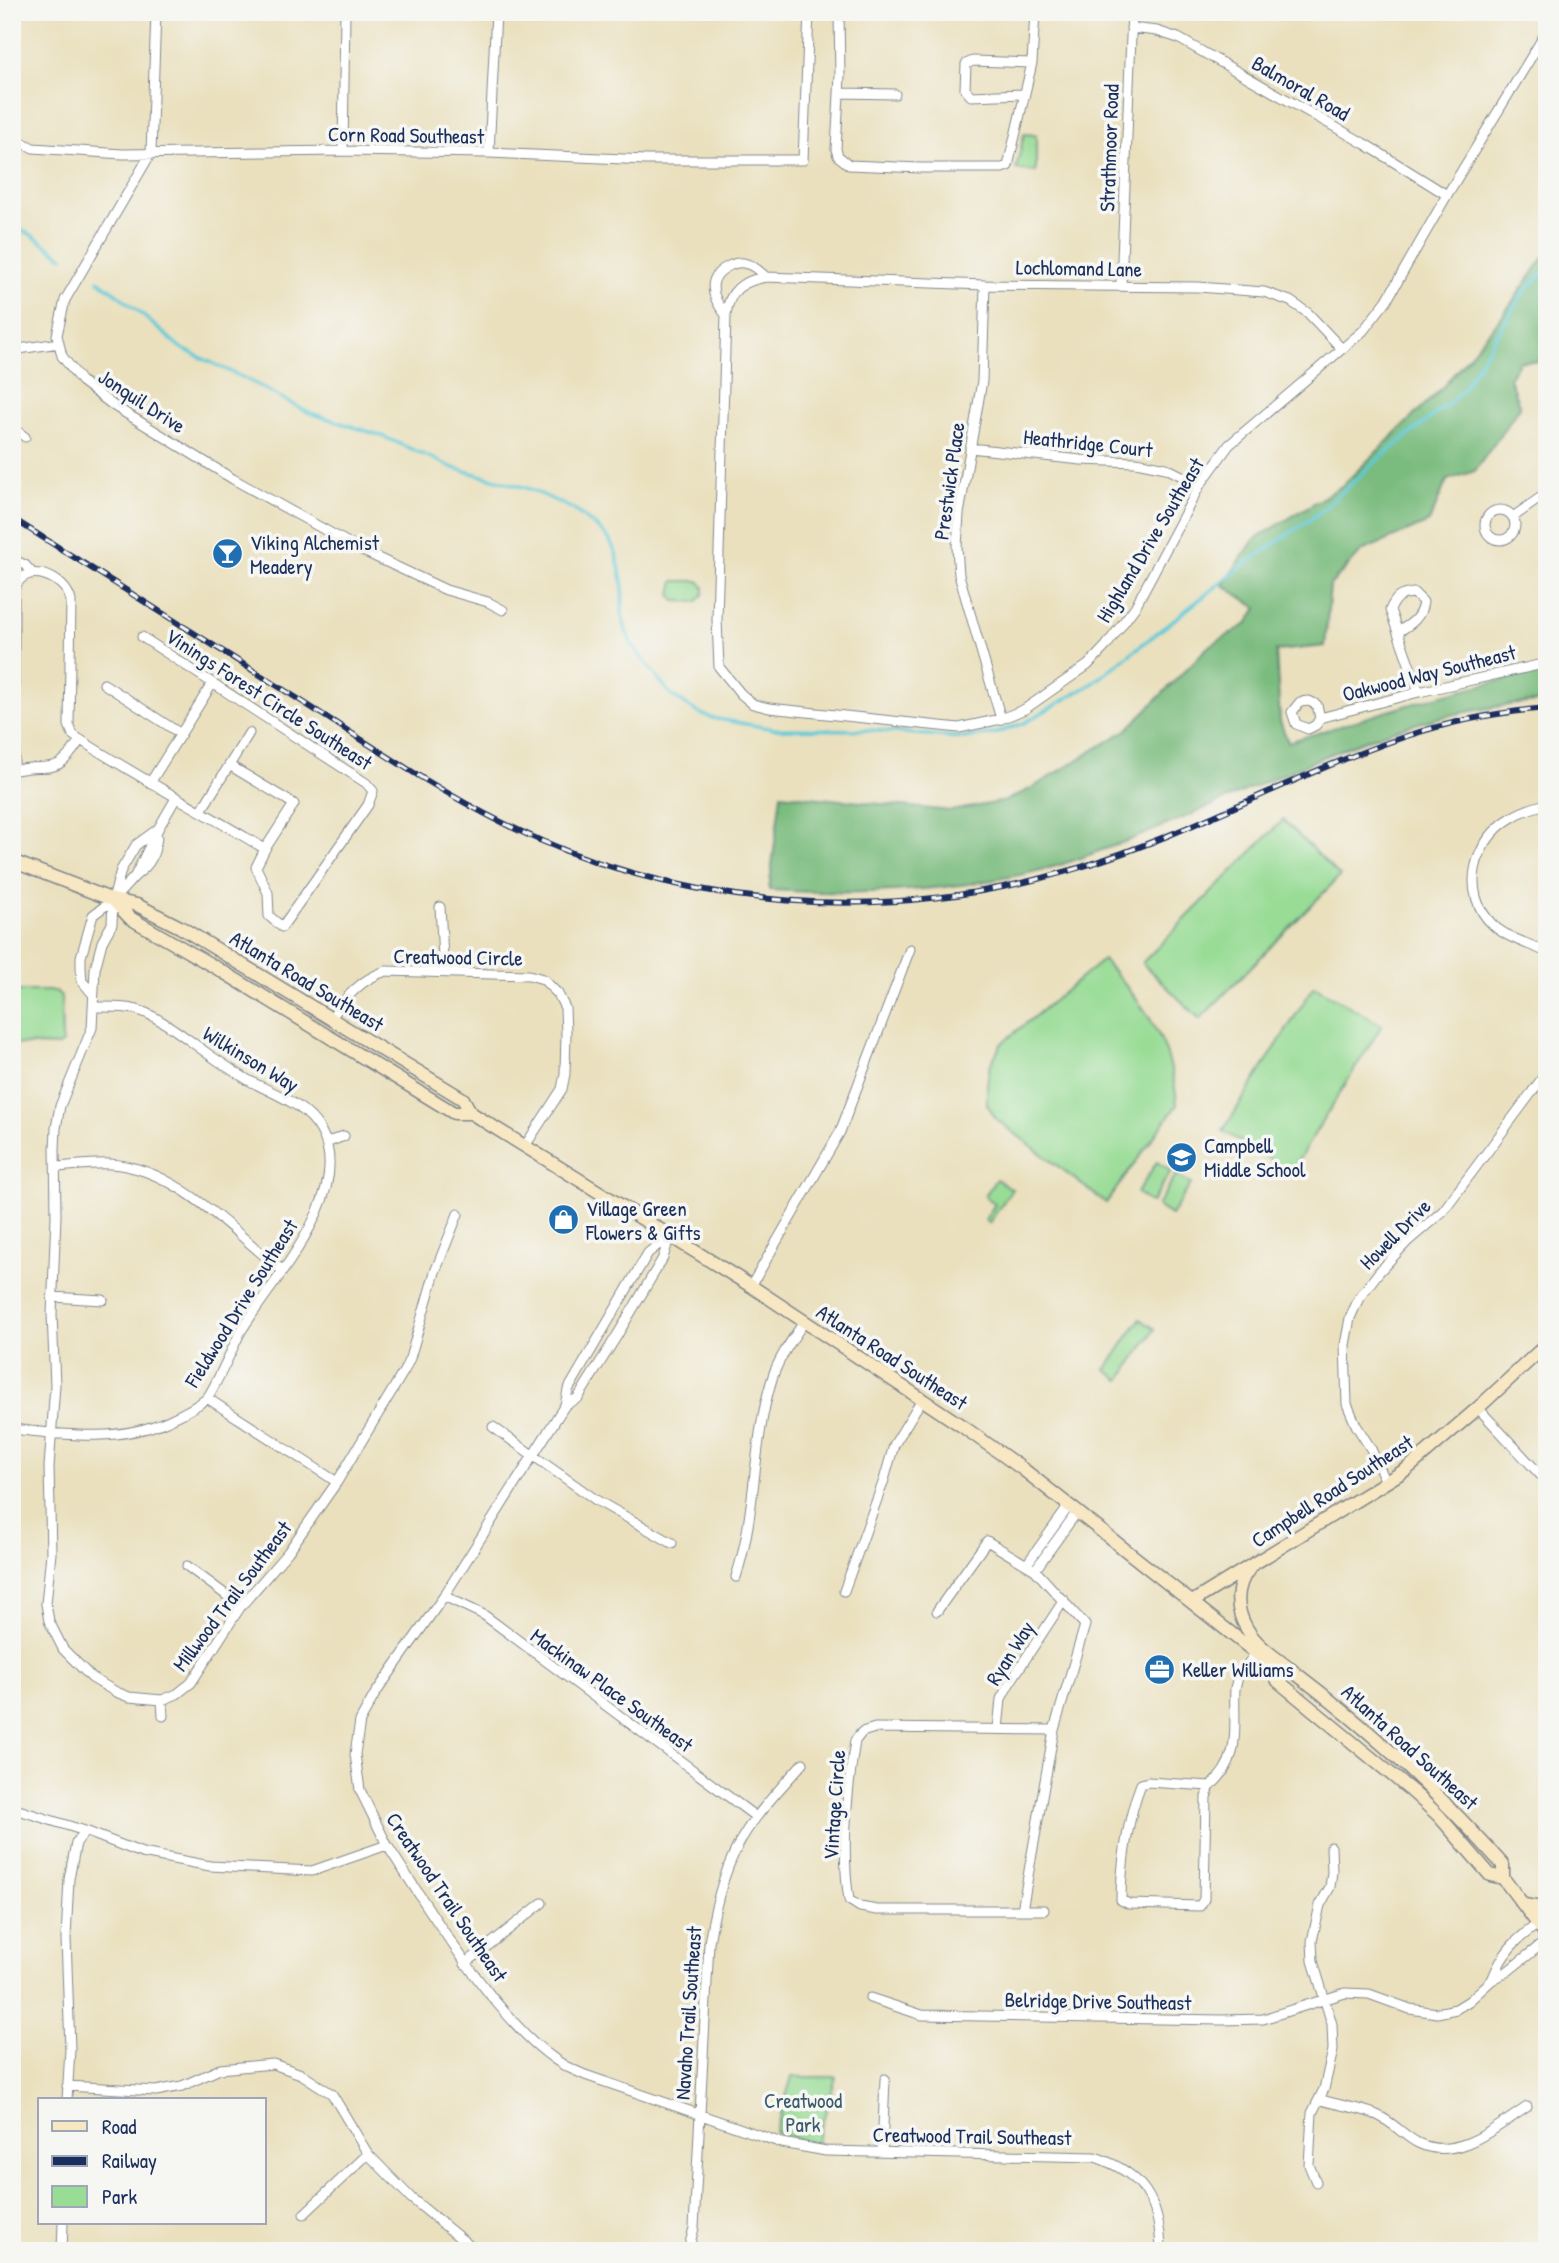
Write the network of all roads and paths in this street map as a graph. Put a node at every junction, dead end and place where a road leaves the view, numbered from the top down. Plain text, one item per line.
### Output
1 (156, 12) edge
2 (345, 12) edge
3 (496, 12) edge
4 (809, 12) edge
5 (839, 12) edge
6 (1035, 12) edge
7 (1132, 12) edge
8 (1131, 28) junction
9 (1547, 31) edge
10 (1032, 62) junction
11 (840, 93) junction
12 (895, 94) dead end
13 (1024, 94) junction
14 (12, 137) edge
15 (343, 151) junction
16 (151, 153) junction
17 (489, 153) junction
18 (1447, 195) junction
19 (766, 277) junction
20 (795, 279) joint
21 (985, 285) junction
22 (1121, 285) junction
23 (726, 315) junction
24 (59, 343) junction
25 (1342, 349) junction
26 (12, 350) edge
27 (12, 427) edge
28 (25, 437) dead end
29 (970, 448) junction
30 (1200, 485) junction
31 (1547, 493) edge
32 (1513, 517) dead end
33 (12, 559) edge
34 (33, 574) junction
35 (503, 611) dead end
36 (1398, 632) junction
37 (142, 637) dead end
38 (1547, 663) edge
39 (104, 684) dead end
40 (212, 684) junction
41 (1419, 692) junction
42 (1320, 718) dead end
43 (1001, 719) junction
44 (249, 733) dead end
45 (181, 734) junction
46 (80, 740) junction
47 (229, 765) junction
48 (13, 770) edge
49 (150, 783) junction
50 (176, 799) junction
51 (1547, 804) edge
52 (201, 811) junction
53 (158, 829) junction
54 (265, 849) junction
55 (12, 860) edge
56 (113, 900) junction
57 (440, 908) dead end
58 (910, 949) dead end
59 (1547, 952) edge
60 (444, 973) junction
61 (92, 993) junction
62 (94, 1007) junction
63 (331, 1018) junction
64 (1547, 1072) edge
65 (471, 1113) junction
66 (344, 1136) dead end
67 (326, 1143) junction
68 (525, 1146) junction
69 (56, 1167) junction
70 (458, 1214) dead end
71 (669, 1236) junction
72 (282, 1270) junction
73 (751, 1286) junction
74 (52, 1297) junction
75 (103, 1300) dead end
76 (804, 1322) junction
77 (1547, 1344) edge
78 (207, 1398) junction
79 (922, 1399) junction
80 (565, 1405) junction
81 (1478, 1408) junction
82 (493, 1427) dead end
83 (12, 1429) edge
84 (51, 1433) junction
85 (533, 1456) junction
86 (337, 1482) junction
87 (1386, 1482) junction
88 (1547, 1482) edge
89 (1073, 1509) junction
90 (672, 1543) dead end
91 (1027, 1564) junction
92 (1253, 1564) junction
93 (187, 1566) dead end
94 (1035, 1570) junction
95 (736, 1577) dead end
96 (844, 1591) dead end
97 (444, 1596) junction
98 (1064, 1600) junction
99 (1192, 1602) junction
100 (241, 1606) junction
101 (937, 1611) dead end
102 (1256, 1653) junction
103 (1270, 1664) junction
104 (1291, 1669) junction
105 (162, 1700) junction
106 (163, 1716) dead end
107 (998, 1729) junction
108 (1054, 1730) junction
109 (803, 1763) dead end
110 (1210, 1786) junction
111 (12, 1808) edge
112 (756, 1817) junction
113 (85, 1831) junction
114 (387, 1845) junction
115 (1331, 1847) dead end
116 (1503, 1878) junction
117 (542, 1903) dead end
118 (1524, 1905) junction
119 (1547, 1909) edge
120 (1022, 1910) junction
121 (1044, 1910) dead end
122 (1538, 1924) junction
123 (1547, 1938) edge
124 (465, 1964) junction
125 (1492, 1980) junction
126 (870, 1998) dead end
127 (1325, 1999) junction
128 (885, 2079) dead end
129 (67, 2086) junction
130 (66, 2098) edge
131 (1319, 2099) junction
132 (1527, 2107) dead end
133 (699, 2115) junction
134 (882, 2152) junction
135 (368, 2154) junction
136 (1316, 2182) dead end
137 (304, 2214) dead end
138 (63, 2224) edge
139 (62, 2251) edge
140 (476, 2251) edge
141 (688, 2251) edge
142 (1161, 2251) edge

1 - 16 street
2 - 15 street
3 - 17 street
4 - 17 street, Corn Road Southeast
5 - 11 street
6 - 10 street
7 - 8 street, Strathmoor Road
8 - 18 street, Balmoral Road
8 - 22 street, Strathmoor Road
9 - 18 street, Highland Drive Southeast
10 - 13 street
10 - 13 street
11 - 12 street
11 - 13 street
14 - 16 street, Corn Road Southeast
15 - 16 street, Corn Road Southeast
15 - 17 street, Corn Road Southeast
16 - 24 street
18 - 25 street, Highland Drive Southeast
19 - 20 street, Highland Drive Southeast
19 - 23 street, Highland Drive Southeast
19 - 23 street
20 - 21 street, Lochlomand Lane
21 - 22 street, Lochlomand Lane
21 - 29 street, Prestwick Place
22 - 25 street, Lochlomand Lane
23 - 43 street, Highland Drive Southeast
24 - 26 street
24 - 35 street, Jonquil Drive
25 - 30 street, Highland Drive Southeast
27 - 28 street
29 - 30 street, Heathridge Court
29 - 43 street, Prestwick Place
30 - 43 street, Highland Drive Southeast
31 - 32 street
33 - 34 street
34 - 46 street
34 - 48 street
36 - 36 street
36 - 41 street
37 - 40 street, Vinings Forest Circle Southeast
38 - 41 street, Oakwood Way Southeast
39 - 45 street
40 - 45 street
40 - 54 street, Vinings Forest Circle Southeast
41 - 42 street, Oakwood Way Southeast
44 - 47 street, Vinings Forest Circle Southeast
45 - 49 street
46 - 48 street
46 - 49 street
47 - 52 street, Vinings Forest Circle Southeast
47 - 54 street, Vinings Forest Circle Southeast
49 - 50 street
50 - 52 street
50 - 53 street
51 - 59 street
52 - 54 street
53 - 56 street
53 - 56 street
55 - 56 main road, Atlanta Road Southeast
56 - 61 street
56 - 61 street
56 - 63 main road, Atlanta Road Southeast
56 - 65 main road, Atlanta Road Southeast
57 - 60 street
58 - 73 street
60 - 63 street, Creatwood Circle
60 - 68 street, Creatwood Circle
61 - 62 street
62 - 67 street, Wilkinson Way
62 - 69 street
63 - 65 main road, Atlanta Road Southeast
64 - 87 street, Howell Drive
65 - 68 main road, Atlanta Road Southeast
66 - 67 street
67 - 72 street, Fieldwood Drive Southeast
68 - 71 main road, Atlanta Road Southeast
69 - 72 street
69 - 74 street
70 - 86 street, Millwood Trail Southeast
71 - 73 main road, Atlanta Road Southeast
71 - 80 street, Creatwood Trail Southeast
71 - 80 street, Creatwood Trail Southeast
72 - 78 street, Fieldwood Drive Southeast
73 - 76 main road, Atlanta Road Southeast
74 - 75 street
74 - 84 street
76 - 79 main road, Atlanta Road Southeast
76 - 95 street
77 - 81 main road, Campbell Road Southeast
78 - 84 street, Fieldwood Drive Southeast
78 - 86 street
79 - 89 main road, Atlanta Road Southeast
79 - 96 street
80 - 85 street, Creatwood Trail Southeast
81 - 87 main road, Campbell Road Southeast
81 - 88 street
82 - 85 street
83 - 84 street, Fieldwood Drive Southeast
84 - 105 street
85 - 90 street
85 - 97 street, Creatwood Trail Southeast
86 - 100 street, Millwood Trail Southeast
87 - 92 main road, Campbell Road Southeast
89 - 91 street
89 - 94 street
89 - 99 main road, Atlanta Road Southeast
91 - 94 street
91 - 101 street
92 - 99 main road, Campbell Road Southeast
92 - 104 main road
93 - 100 street
94 - 98 street
97 - 112 street, Mackinaw Place Southeast
97 - 114 street, Creatwood Trail Southeast
98 - 107 street, Ryan Way
98 - 108 street
99 - 102 main road, Atlanta Road Southeast
100 - 105 street, Millwood Trail Southeast
102 - 103 main road, Atlanta Road Southeast
102 - 110 street
103 - 104 main road, Atlanta Road Southeast
103 - 116 main road, Atlanta Road Southeast
104 - 116 main road, Atlanta Road Southeast
105 - 106 street
107 - 108 street, Vintage Circle
107 - 120 street, Vintage Circle
108 - 120 street
109 - 112 street, Navaho Trail Southeast
110 - 110 street
111 - 113 street
112 - 133 street, Navaho Trail Southeast
113 - 114 street
113 - 129 street
114 - 124 street, Creatwood Trail Southeast
115 - 127 street
116 - 118 main road, Atlanta Road Southeast
117 - 124 street
118 - 119 main road
118 - 122 main road, Atlanta Road Southeast
120 - 121 street, Vintage Circle
122 - 123 main road, Atlanta Road Southeast
122 - 125 street, Belridge Drive Southeast
123 - 125 street, Belridge Drive Southeast
124 - 133 street, Creatwood Trail Southeast
125 - 127 street, Belridge Drive Southeast
126 - 127 street, Belridge Drive Southeast
127 - 131 street
128 - 134 street
129 - 130 street
129 - 135 street
131 - 132 street
131 - 136 street
133 - 134 street, Creatwood Trail Southeast
133 - 141 street, Navaho Trail Southeast
134 - 142 street, Creatwood Trail Southeast
135 - 137 street
135 - 140 street
138 - 139 street

